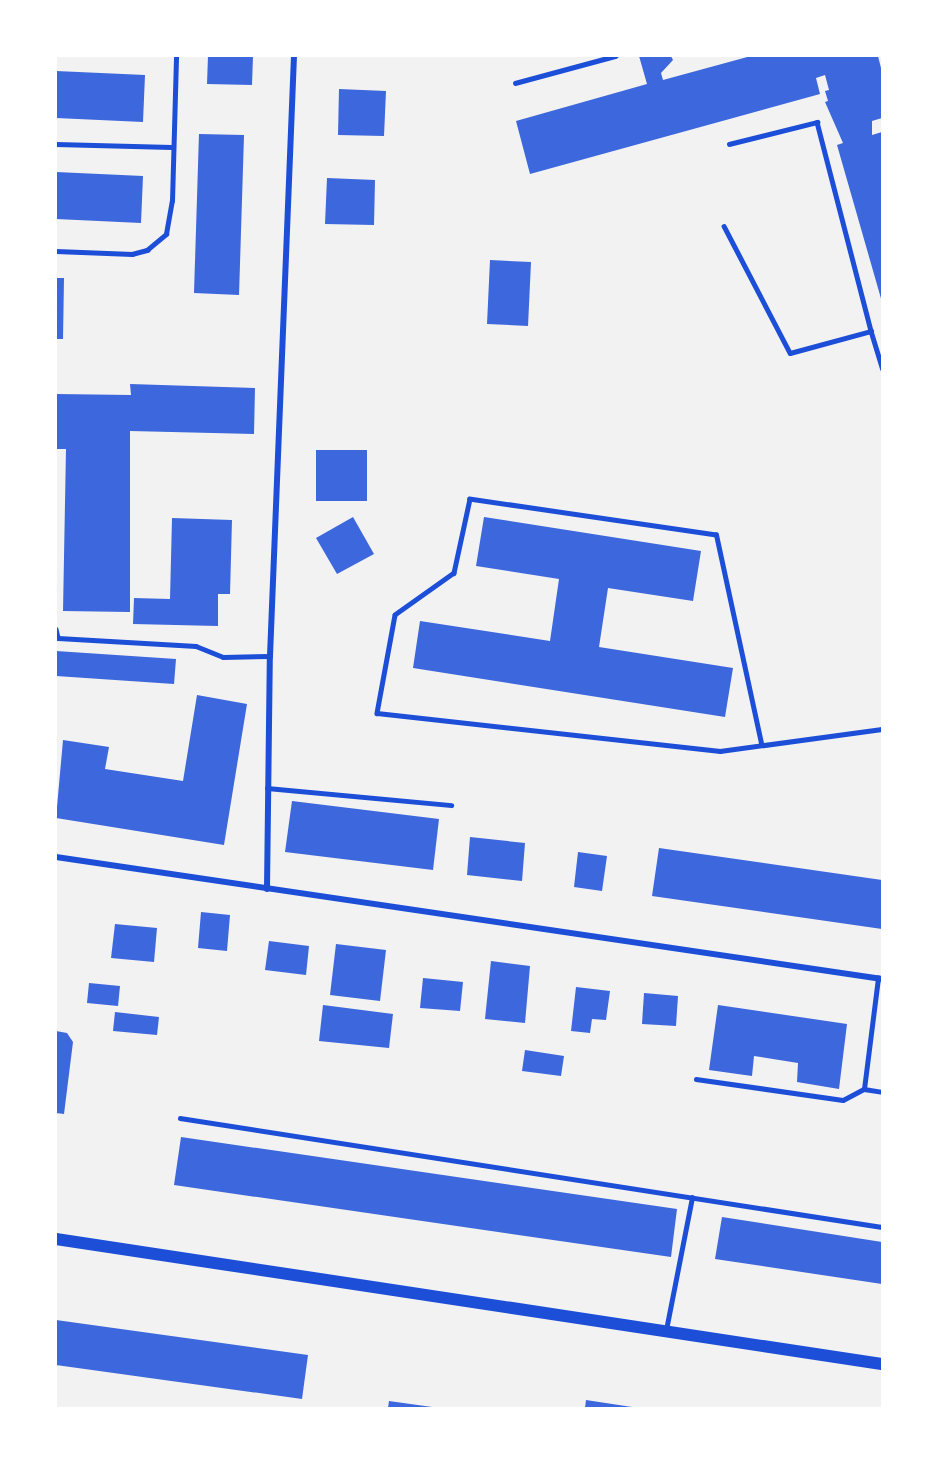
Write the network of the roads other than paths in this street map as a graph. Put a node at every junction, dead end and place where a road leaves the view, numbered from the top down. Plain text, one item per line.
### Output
1 (176, 56) edge
2 (294, 56) edge
3 (615, 56) edge
4 (514, 83) dead end
5 (56, 144) edge
6 (729, 144) dead end
7 (171, 147) junction
8 (724, 226) dead end
9 (56, 251) edge
10 (871, 331) junction
11 (882, 368) edge
12 (56, 629) edge
13 (270, 657) junction
14 (882, 729) edge
15 (761, 743) junction
16 (267, 788) junction
17 (451, 805) dead end
18 (56, 857) edge
19 (267, 889) junction
20 (880, 978) edge
21 (696, 1079) dead end
22 (864, 1089) junction
23 (882, 1092) edge
24 (180, 1118) dead end
25 (692, 1198) junction
26 (882, 1227) edge
27 (56, 1239) edge
28 (666, 1333) junction
29 (882, 1364) edge

1 - 7 lane
2 - 13 street
3 - 4 lane
5 - 7 lane
6 - 10 lane
7 - 9 lane
8 - 10 lane
10 - 11 lane
12 - 13 lane
13 - 16 street
14 - 15 lane
15 - 15 lane
16 - 17 lane
16 - 19 street
18 - 19 street
19 - 20 street
20 - 22 lane
21 - 22 lane
22 - 23 lane
24 - 25 lane
25 - 26 lane
25 - 28 lane
27 - 28 main road
28 - 29 main road

